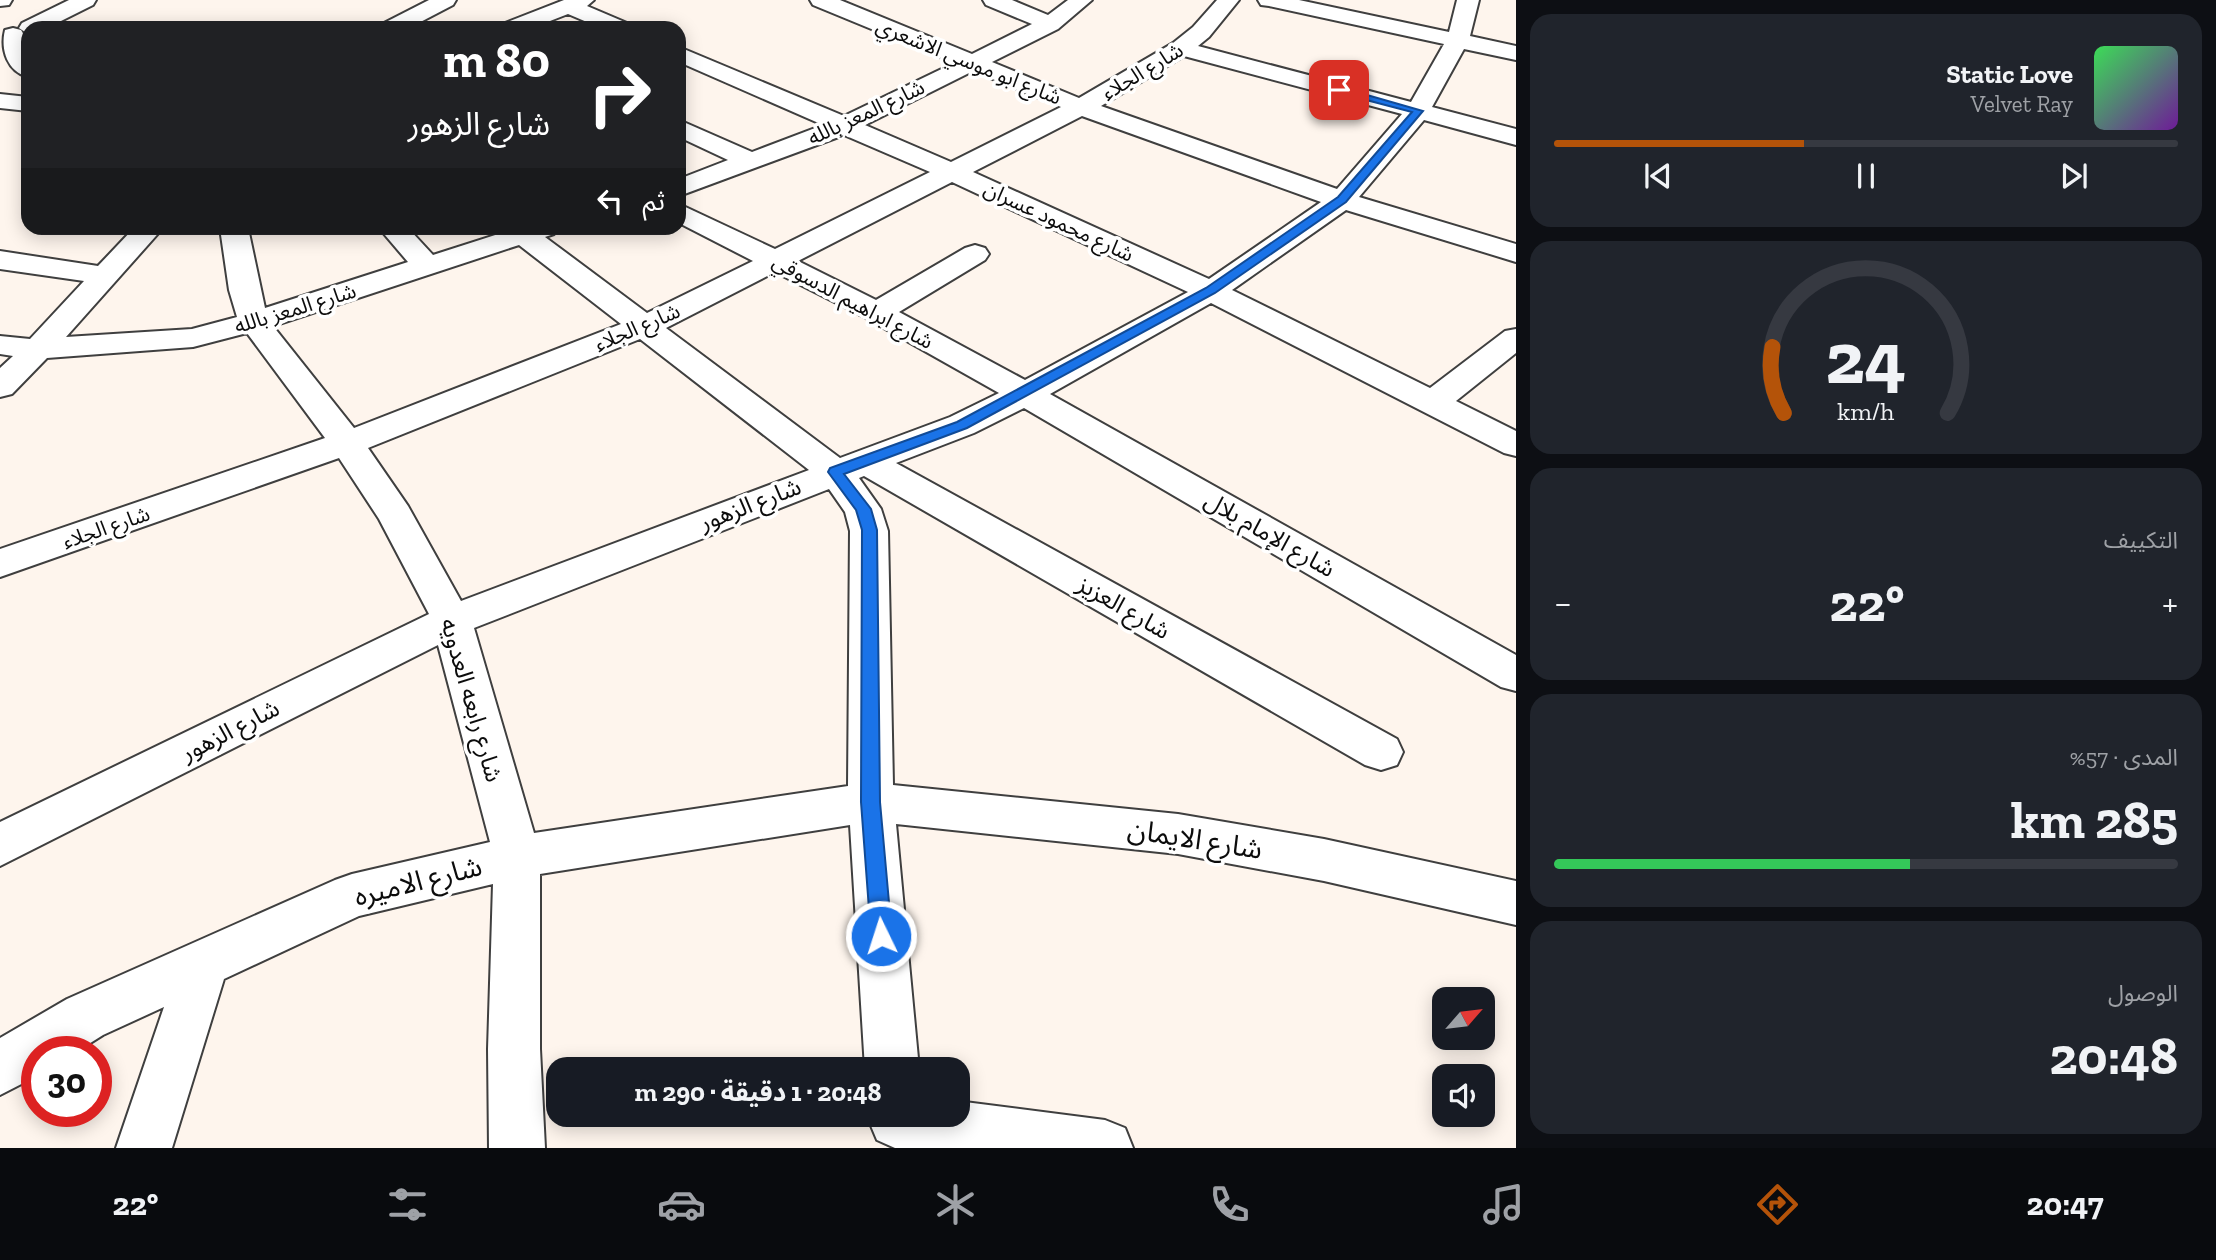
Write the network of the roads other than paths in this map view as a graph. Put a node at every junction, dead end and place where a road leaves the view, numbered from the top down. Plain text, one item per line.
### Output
1 (85, 0) edge
2 (445, 0) edge
3 (821, 0) edge
4 (994, 0) edge
5 (1081, 0) edge
6 (1228, 0) edge
7 (1269, 0) edge
8 (1468, 0) edge
9 (576, 3) edge
10 (42, 21) edge
11 (405, 21) edge
12 (531, 21) edge
13 (607, 21) edge
14 (1050, 24) junction
15 (18, 33) edge
16 (1458, 40) junction
17 (1181, 48) junction
18 (1516, 52) edge
19 (970, 62) junction
20 (686, 63) edge
21 (21, 64) edge
22 (0, 101) edge
23 (21, 103) edge
24 (1081, 107) junction
25 (1418, 111) junction
26 (844, 126) junction
27 (686, 131) edge
28 (1516, 138) edge
29 (751, 161) junction
30 (952, 172) junction
31 (686, 185) edge
32 (1342, 200) junction
33 (686, 215) edge
34 (143, 235) edge
35 (235, 235) edge
36 (399, 235) edge
37 (522, 235) edge
38 (539, 235) edge
39 (975, 254) dead end
40 (1516, 254) edge
41 (0, 260) edge
42 (778, 261) junction
43 (428, 267) junction
44 (106, 276) junction
45 (1211, 291) junction
46 (877, 312) junction
47 (254, 322) junction
48 (645, 326) junction
49 (1516, 338) edge
50 (0, 345) edge
51 (38, 349) junction
52 (0, 387) edge
53 (1025, 394) junction
54 (1433, 402) junction
55 (347, 443) junction
56 (1516, 445) edge
57 (851, 467) junction
58 (0, 563) edge
59 (452, 620) junction
60 (1514, 662) edge
61 (1381, 752) dead end
62 (871, 802) junction
63 (0, 845) edge
64 (517, 857) junction
65 (1516, 903) edge
66 (204, 962) junction
67 (891, 1057) edge
68 (0, 1068) edge
69 (970, 1125) edge
70 (144, 1148) edge
71 (517, 1148) edge
72 (1105, 1148) edge

1 - 10 street
2 - 11 street
3 - 19 street, شارع ابو موسي الاشعري
4 - 14 street
5 - 14 street, شارع المعز بالله
6 - 17 street, شارع الجلاء
7 - 16 street
8 - 16 street, شارع الزهور
9 - 12 street
9 - 13 street
14 - 19 street, شارع المعز بالله
15 - 21 street
16 - 18 street
16 - 25 street, شارع الزهور
17 - 24 street, شارع الجلاء
17 - 25 street
19 - 24 street, شارع ابو موسي الاشعري
19 - 26 street, شارع المعز بالله
20 - 26 street, شارع محمود عسران
22 - 23 street
24 - 30 street, شارع الجلاء
24 - 32 street, شارع ابو موسي الاشعري
25 - 28 street
25 - 32 street, شارع الزهور
26 - 29 street, شارع المعز بالله
26 - 30 street, شارع محمود عسران
27 - 29 street
29 - 31 street, شارع المعز بالله
30 - 42 street, شارع الجلاء
30 - 45 street, شارع محمود عسران
32 - 40 street, شارع ابو موسي الاشعري
32 - 45 street, شارع الزهور
33 - 42 street, شارع ابراهيم الدسوقي
34 - 44 street
35 - 47 street, شارع رابعه العدويه
36 - 43 street
37 - 43 street, شارع المعز بالله
38 - 48 street
39 - 46 street
41 - 44 street
42 - 46 street, شارع ابراهيم الدسوقي
42 - 48 street, شارع الجلاء
43 - 47 street, شارع المعز بالله
44 - 51 street
45 - 53 street, شارع الزهور
45 - 54 street, شارع محمود عسران
46 - 53 street, شارع ابراهيم الدسوقي
47 - 51 street, شارع المعز بالله
47 - 55 street, شارع رابعه العدويه
48 - 55 street, شارع الجلاء
48 - 57 street
49 - 54 street
50 - 51 street, شارع المعز بالله
51 - 52 street
53 - 57 street, شارع الزهور
53 - 60 street, شارع الإمام بلال
54 - 56 street, شارع محمود عسران
55 - 58 street, شارع الجلاء
55 - 59 street, شارع رابعه العدويه
57 - 59 street, شارع الزهور
57 - 61 street, شارع العزيز
57 - 62 street
59 - 63 street, شارع الزهور
59 - 64 street, شارع رابعه العدويه
62 - 64 street, شارع الاميره
62 - 65 street, شارع الايمان
62 - 67 street
64 - 66 street, شارع الاميره
64 - 71 street, شارع رابعه العدويه
66 - 68 street, شارع الاميره
66 - 70 street
69 - 72 street

